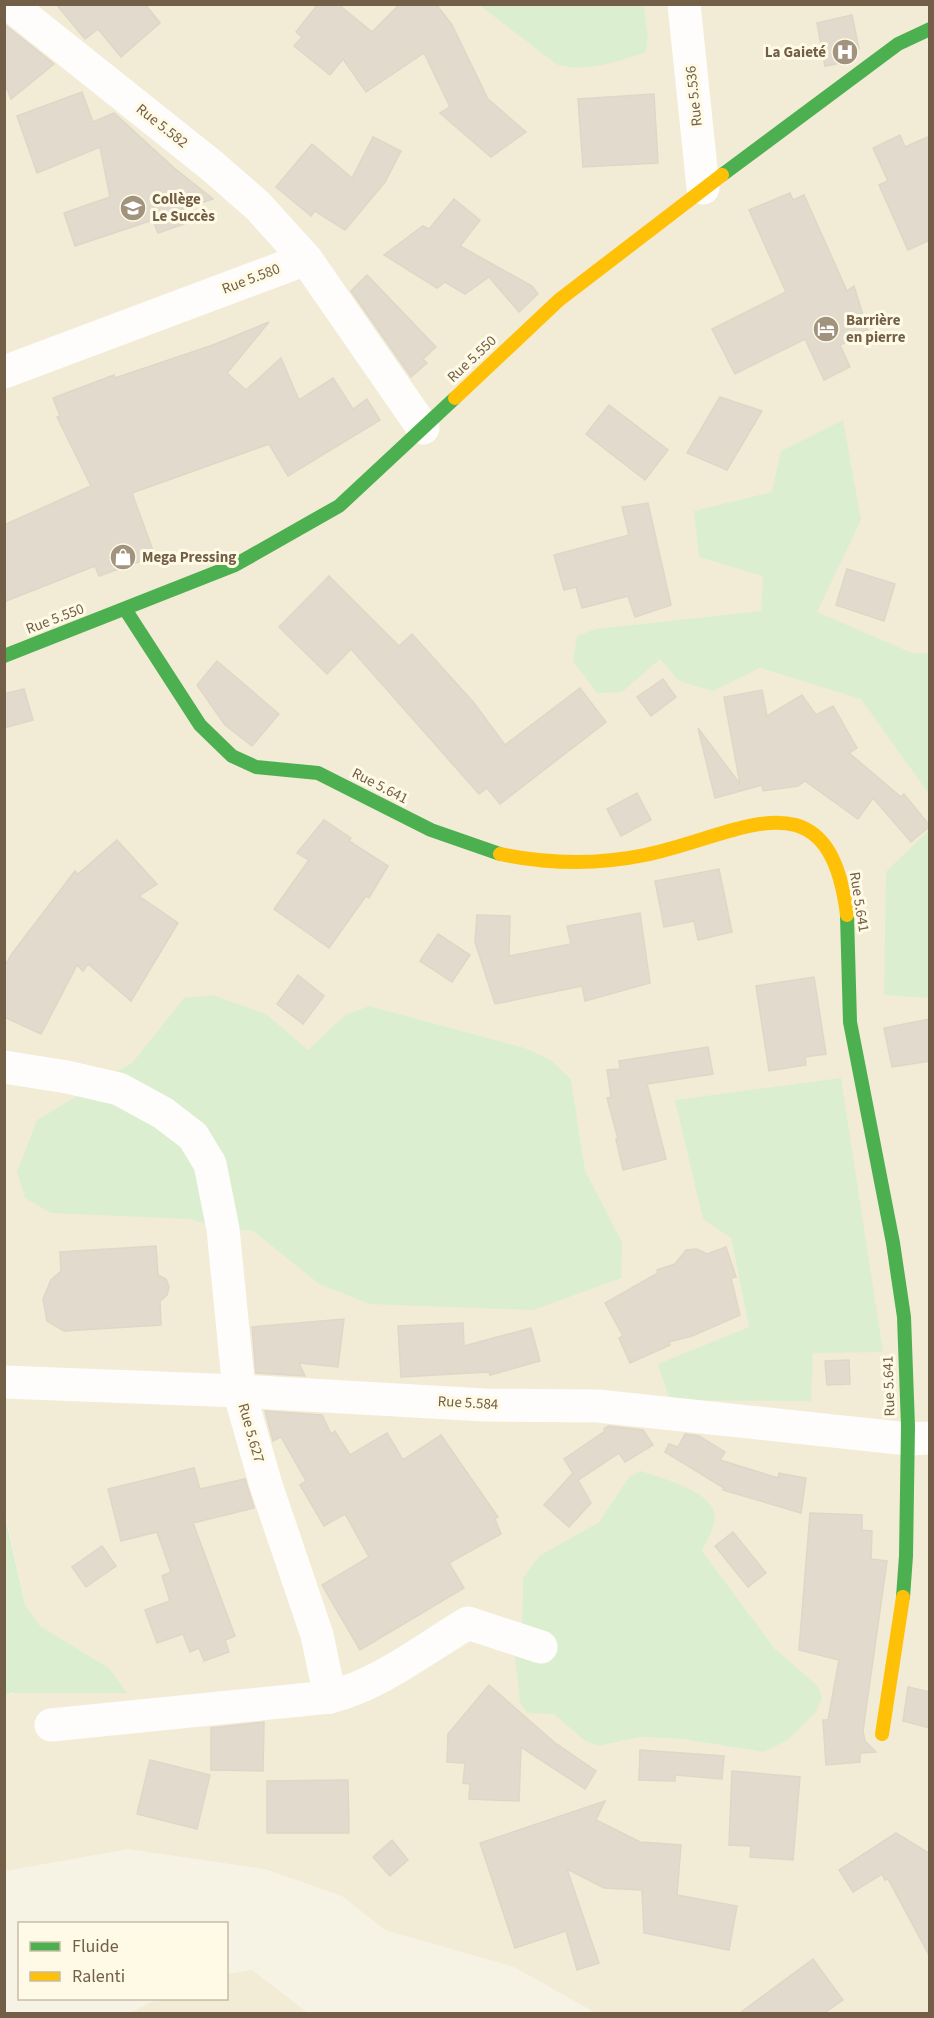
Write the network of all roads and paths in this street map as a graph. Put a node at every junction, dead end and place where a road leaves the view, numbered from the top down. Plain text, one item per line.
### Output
1 (9, 4) edge
2 (684, 4) edge
3 (930, 29) edge
4 (703, 188) junction
5 (306, 259) junction
6 (4, 372) edge
7 (423, 428) junction
8 (125, 609) junction
9 (4, 656) edge
10 (4, 1067) edge
11 (4, 1382) edge
12 (239, 1390) junction
13 (919, 1439) edge
14 (541, 1647) dead end
15 (330, 1697) junction
16 (51, 1725) dead end
17 (882, 1734) dead end

1 - 5 street, Rue 5.582
2 - 4 street, Rue 5.536
3 - 4 street, Rue 5.550
4 - 7 street, Rue 5.550
5 - 6 street, Rue 5.580
5 - 7 street
7 - 8 street, Rue 5.550
8 - 9 street, Rue 5.550
8 - 13 street, Rue 5.641
10 - 12 street, Rue 5.627
11 - 12 street, Rue 5.584
12 - 13 street, Rue 5.584
12 - 15 street, Rue 5.627
13 - 17 street, Rue 5.641
14 - 15 street
15 - 16 street

